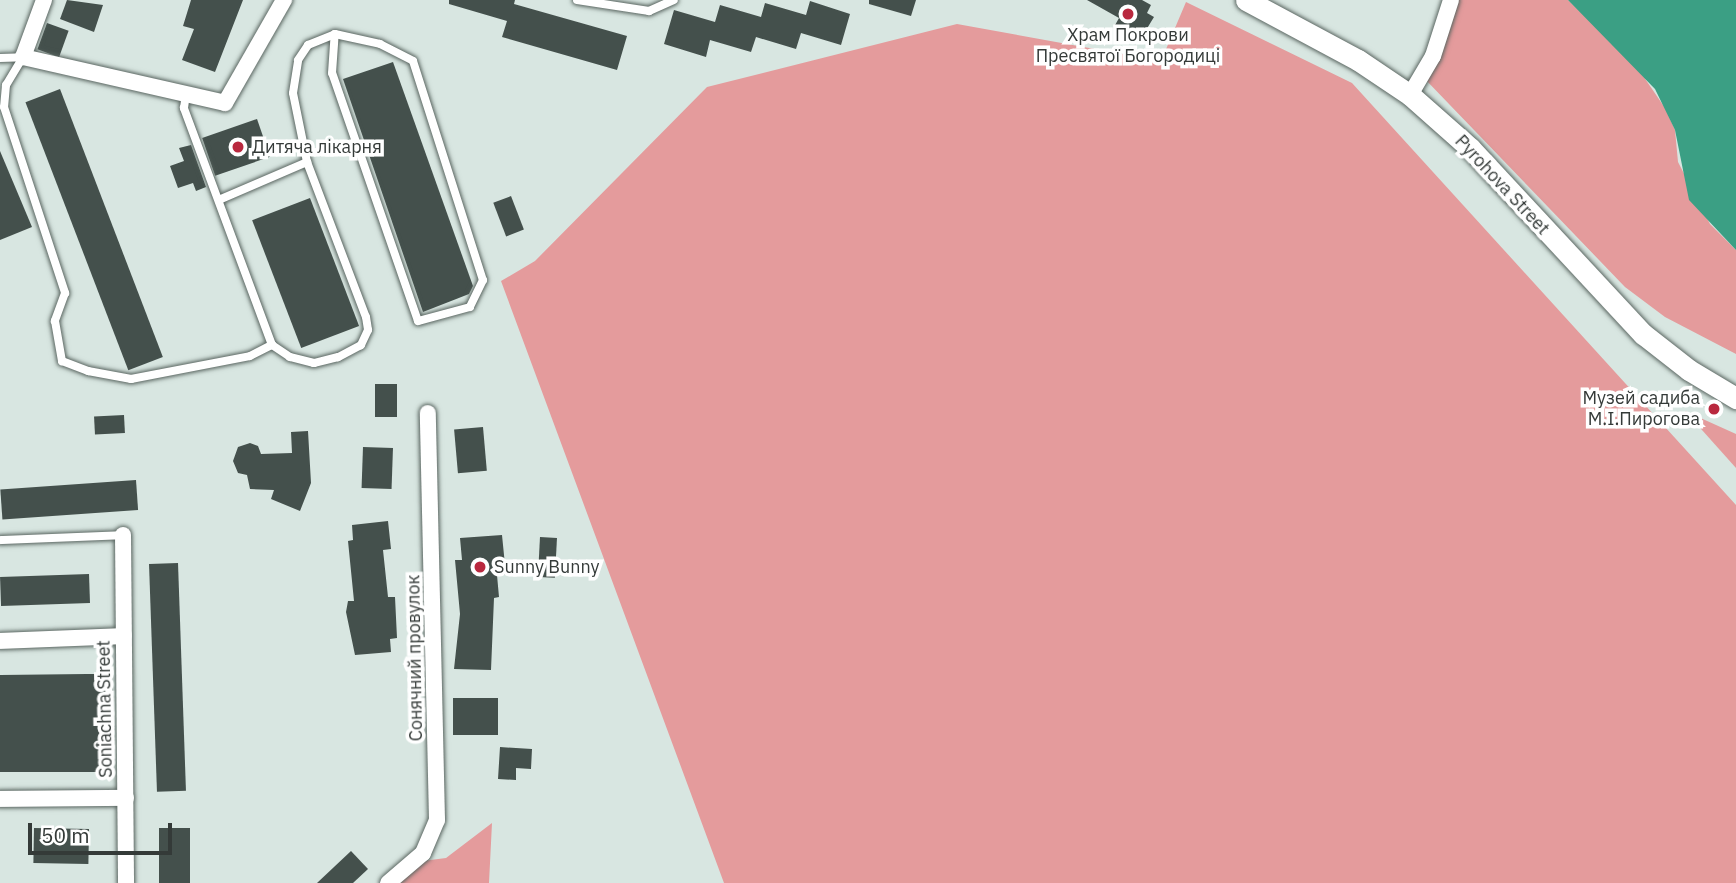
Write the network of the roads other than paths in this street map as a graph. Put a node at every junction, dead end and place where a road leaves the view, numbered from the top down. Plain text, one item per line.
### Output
1 (44, 0) edge
2 (284, 0) edge
3 (577, 0) edge
4 (651, 0) edge
5 (674, 0) edge
6 (1246, 0) edge
7 (1451, 0) edge
8 (649, 11) junction
9 (335, 34) junction
10 (23, 57) junction
11 (0, 58) edge
12 (186, 94) junction
13 (1410, 95) junction
14 (307, 162) junction
15 (221, 199) junction
16 (272, 345) junction
17 (1736, 398) edge
18 (428, 413) dead end
19 (123, 535) joint
20 (0, 540) edge
21 (124, 636) junction
22 (0, 641) edge
23 (125, 798) junction
24 (0, 799) edge
25 (126, 883) edge
26 (388, 883) edge

1 - 10 street
2 - 12 street
3 - 8 lane
4 - 8 lane
5 - 8 lane
6 - 13 street, Pyrohova Street
7 - 13 street
9 - 9 lane
9 - 14 lane
10 - 11 lane
10 - 12 street
10 - 16 lane
12 - 15 lane
13 - 17 street, Pyrohova Street
14 - 15 lane
14 - 16 lane
15 - 16 lane
18 - 26 street, Сонячний провулок
19 - 20 lane
19 - 21 street, Soniachna Street
21 - 22 street
21 - 23 street, Soniachna Street
23 - 24 street
23 - 25 street, Soniachna Street

